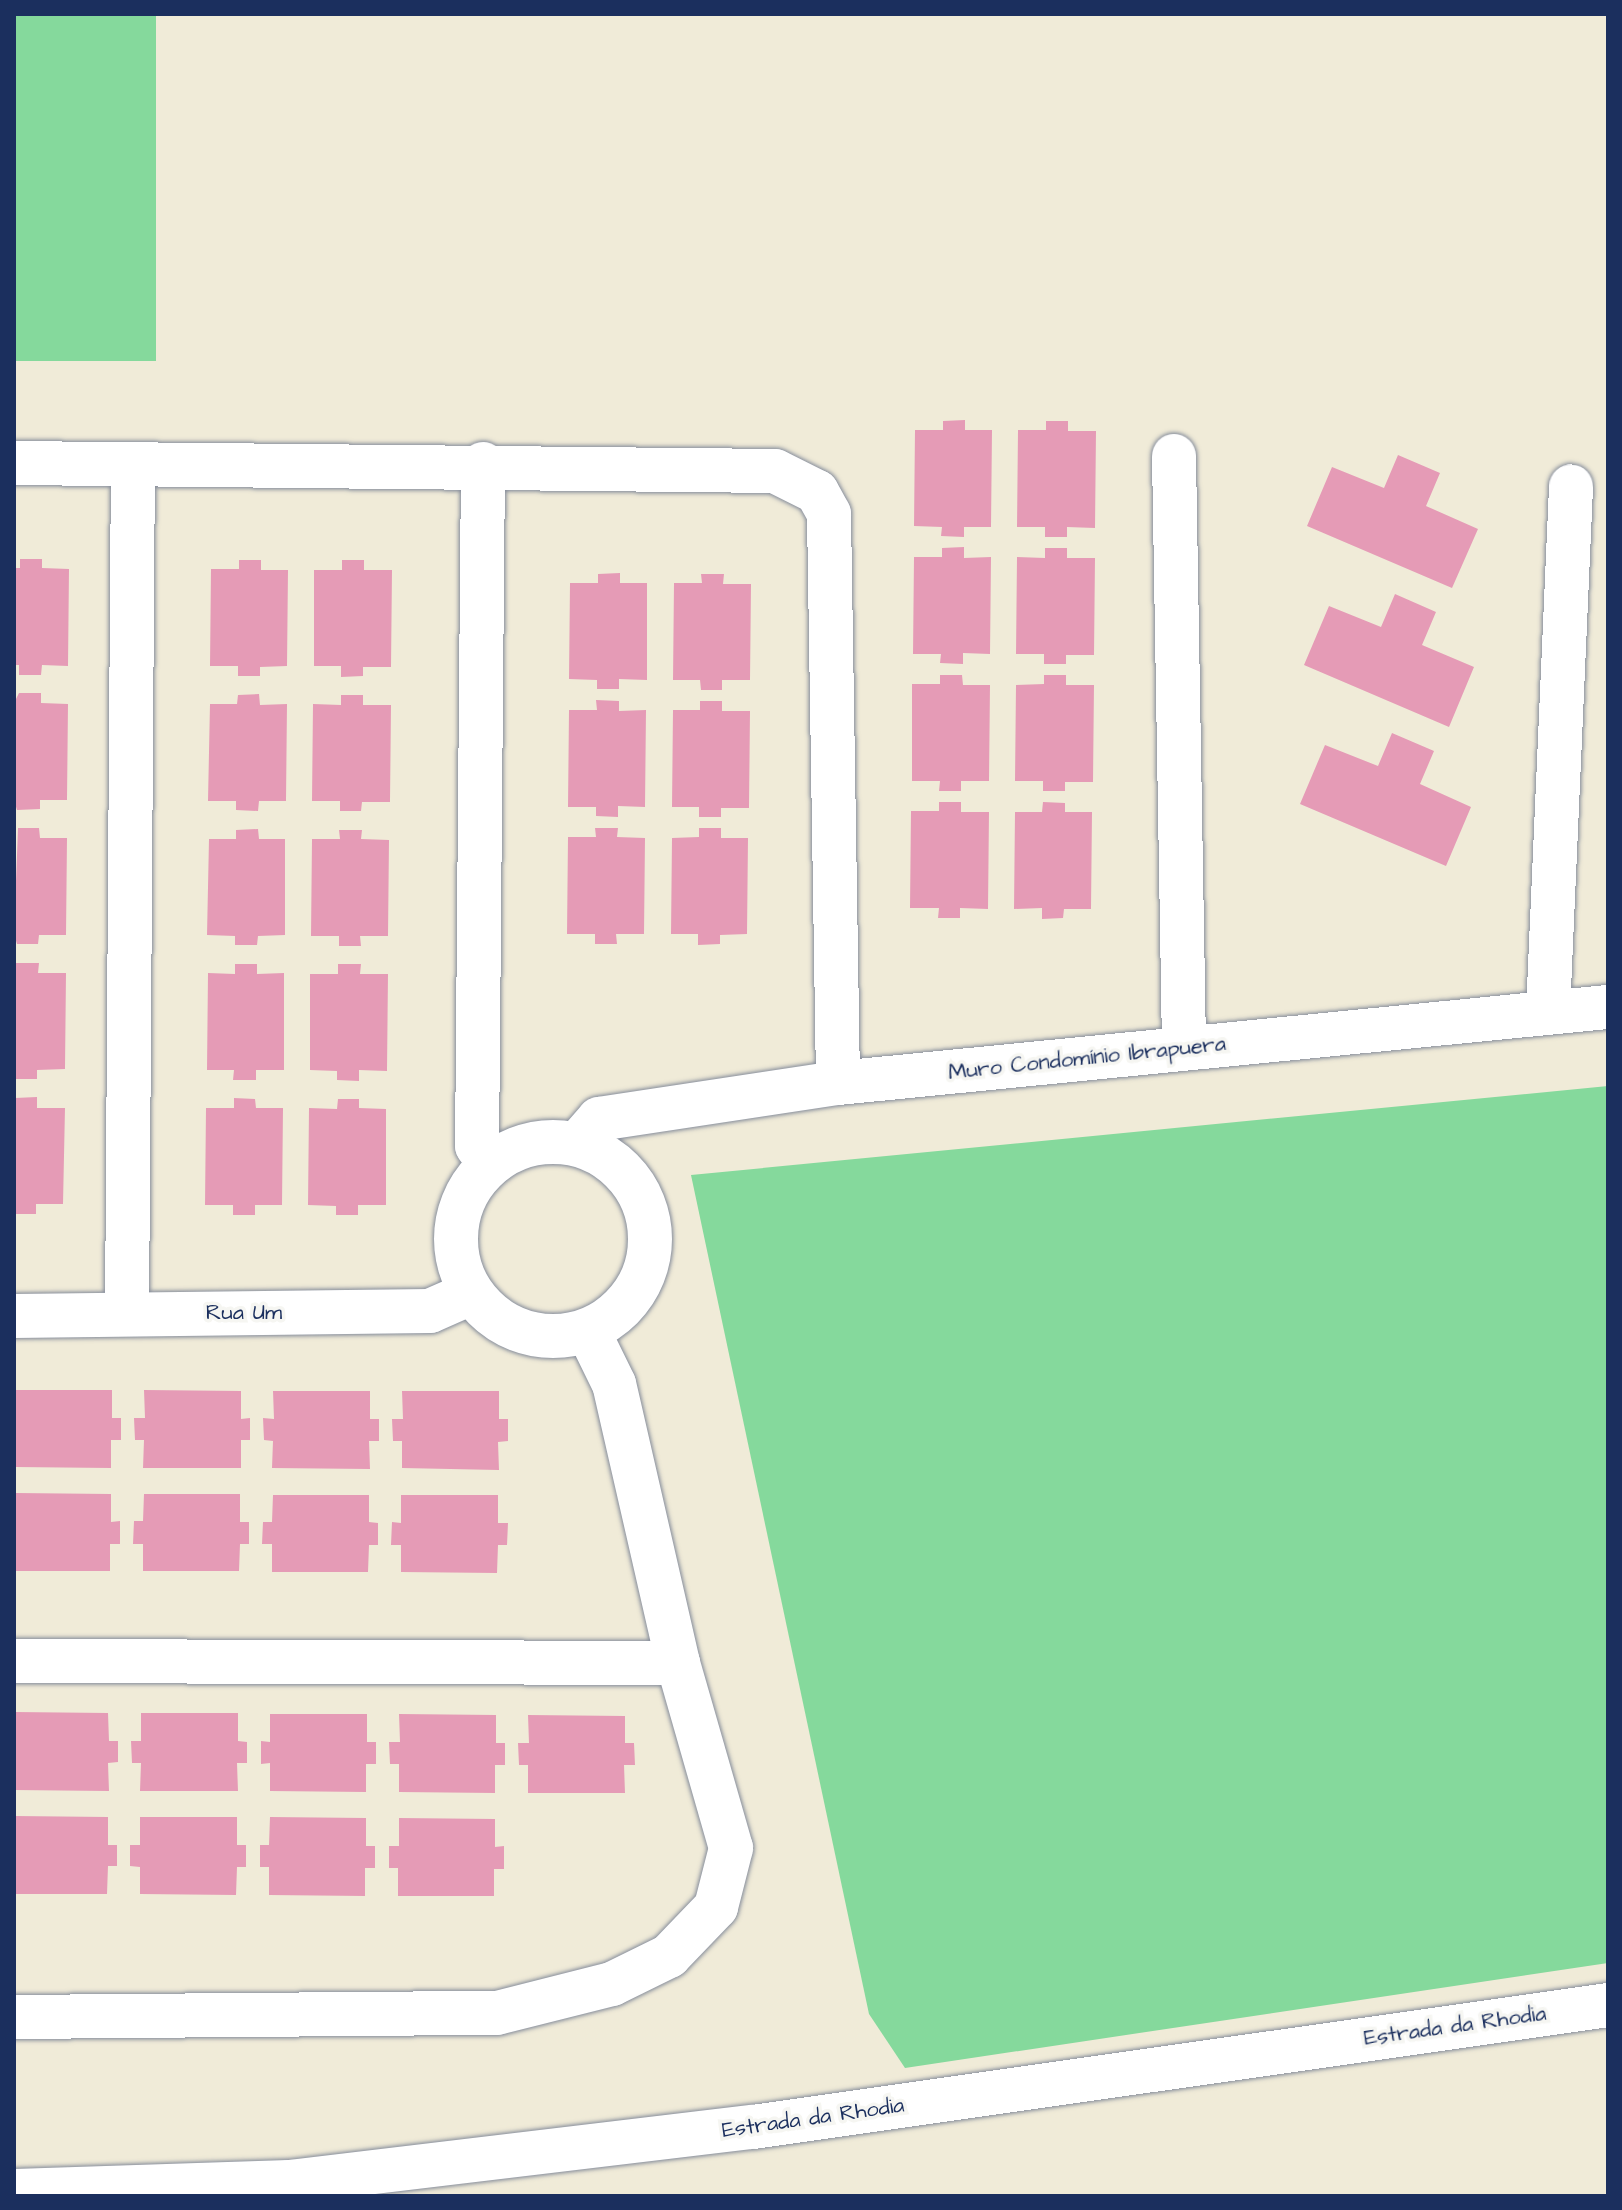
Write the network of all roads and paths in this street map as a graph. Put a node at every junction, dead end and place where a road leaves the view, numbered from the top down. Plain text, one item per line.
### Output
1 (1174, 456) dead end
2 (14, 463) edge
3 (483, 464) junction
4 (133, 465) junction
5 (1571, 487) dead end
6 (1608, 1007) edge
7 (1548, 1012) junction
8 (1184, 1048) junction
9 (838, 1083) junction
10 (578, 1143) junction
11 (490, 1164) junction
12 (471, 1293) junction
13 (127, 1314) junction
14 (14, 1316) edge
15 (588, 1331) junction
16 (14, 1661) edge
17 (678, 1663) junction
18 (1608, 2005) edge
19 (14, 2017) edge
20 (14, 2191) edge
21 (79, 2192) edge

1 - 8 street
2 - 4 street
3 - 4 street
3 - 9 street
3 - 11 street
4 - 13 street
5 - 7 street
6 - 7 street, Muro Condomínio Ibrapuera
7 - 8 street, Muro Condomínio Ibrapuera
8 - 9 street, Muro Condomínio Ibrapuera
9 - 10 street, Muro Condomínio Ibrapuera
10 - 11 street
10 - 15 street
11 - 12 street
12 - 13 street, Rua Um
12 - 15 street
13 - 14 street, Rua Um
15 - 17 street
16 - 17 street
17 - 19 street
18 - 21 street, Estrada da Rhodia
20 - 21 street, Estrada da Rhodia

